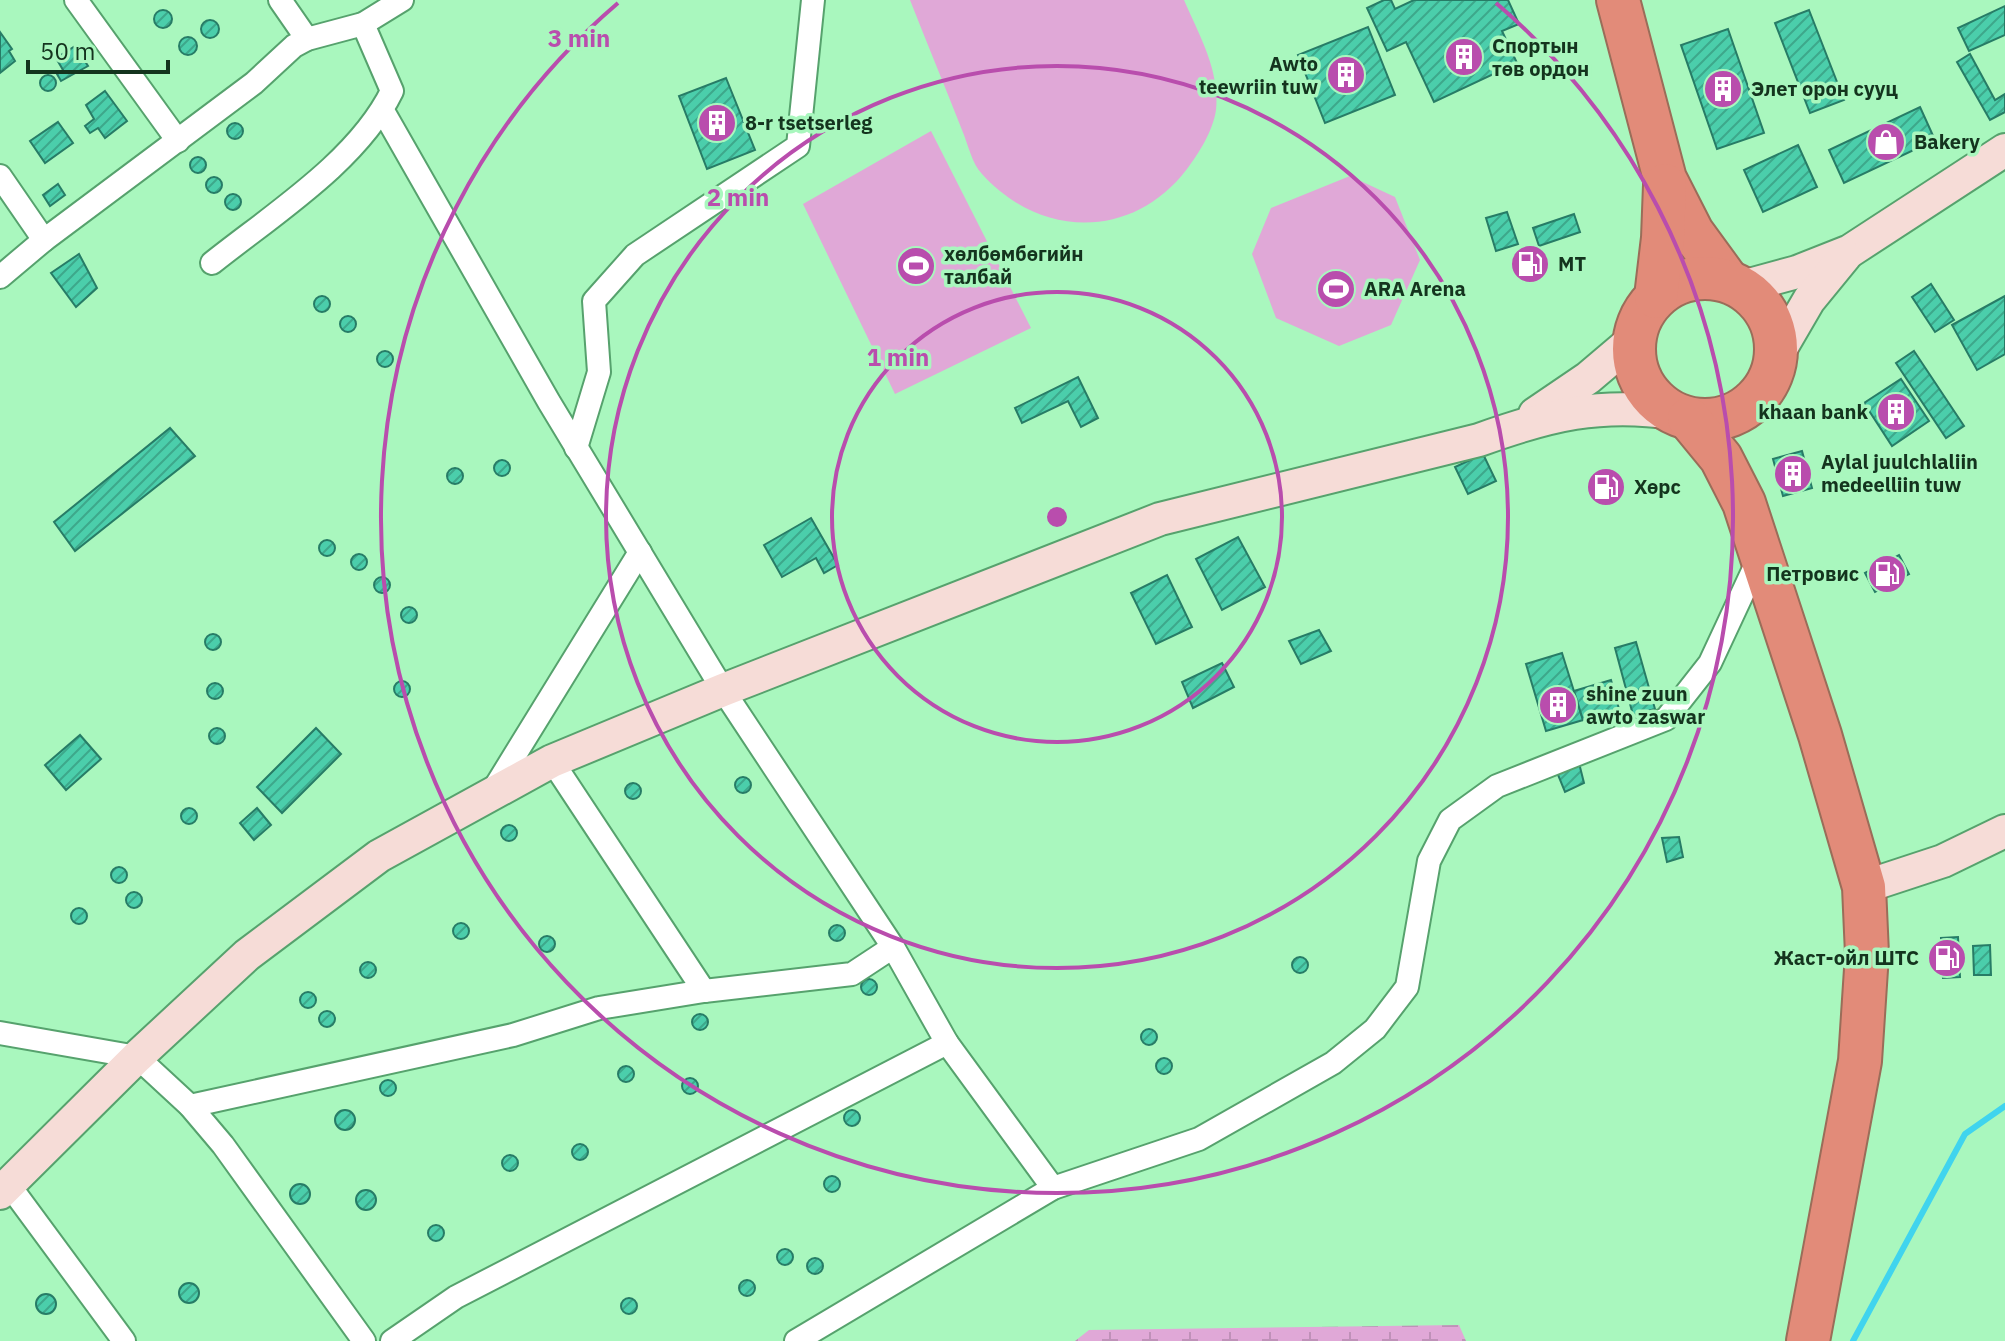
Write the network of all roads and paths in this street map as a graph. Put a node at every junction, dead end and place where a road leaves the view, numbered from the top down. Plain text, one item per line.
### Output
1 (76, 0) edge
2 (280, 0) edge
3 (402, 0) edge
4 (813, 0) edge
5 (1618, 0) edge
6 (363, 24) junction
7 (307, 39) junction
8 (383, 111) junction
9 (178, 141) junction
10 (2005, 150) edge
11 (0, 176) edge
12 (1665, 179) junction
13 (44, 240) junction
14 (1850, 251) junction
15 (212, 263) dead end
16 (0, 277) edge
17 (1734, 283) junction
18 (1656, 297) junction
19 (1634, 339) junction
20 (1777, 355) junction
21 (1756, 400) junction
22 (1681, 416) junction
23 (1512, 428) junction
24 (576, 448) junction
25 (1744, 503) junction
26 (640, 552) junction
27 (1760, 554) junction
28 (723, 690) junction
29 (552, 761) junction
30 (492, 792) junction
31 (2005, 831) edge
32 (1864, 887) junction
33 (893, 947) junction
34 (704, 991) junction
35 (0, 1033) edge
36 (947, 1043) junction
37 (137, 1057) junction
38 (190, 1106) junction
39 (1053, 1188) junction
40 (4, 1189) edge
41 (124, 1341) edge
42 (364, 1341) edge
43 (392, 1341) edge
44 (796, 1341) edge
45 (1808, 1341) edge

1 - 9 street
2 - 7 street
3 - 6 street
4 - 24 street
5 - 12 highway
6 - 7 street
6 - 8 street
7 - 9 street
8 - 15 street
8 - 24 street
9 - 13 street
10 - 14 street
11 - 13 street
12 - 17 highway
12 - 18 highway
13 - 16 street
14 - 17 street
14 - 20 street
17 - 18 highway
17 - 20 highway
18 - 19 highway
19 - 22 highway
19 - 23 street
20 - 21 highway
21 - 22 highway
21 - 25 highway
22 - 23 street
22 - 25 highway
23 - 28 street
24 - 26 street
25 - 27 highway
26 - 28 street
26 - 30 street
27 - 32 highway
27 - 39 street
28 - 29 street
28 - 33 street
29 - 30 street
29 - 34 street
30 - 37 street
31 - 32 street
32 - 45 highway
33 - 34 street
33 - 36 street
34 - 38 street
35 - 37 street
36 - 39 street
36 - 43 street
37 - 38 street
37 - 40 street
38 - 42 street
39 - 44 street
40 - 41 street

